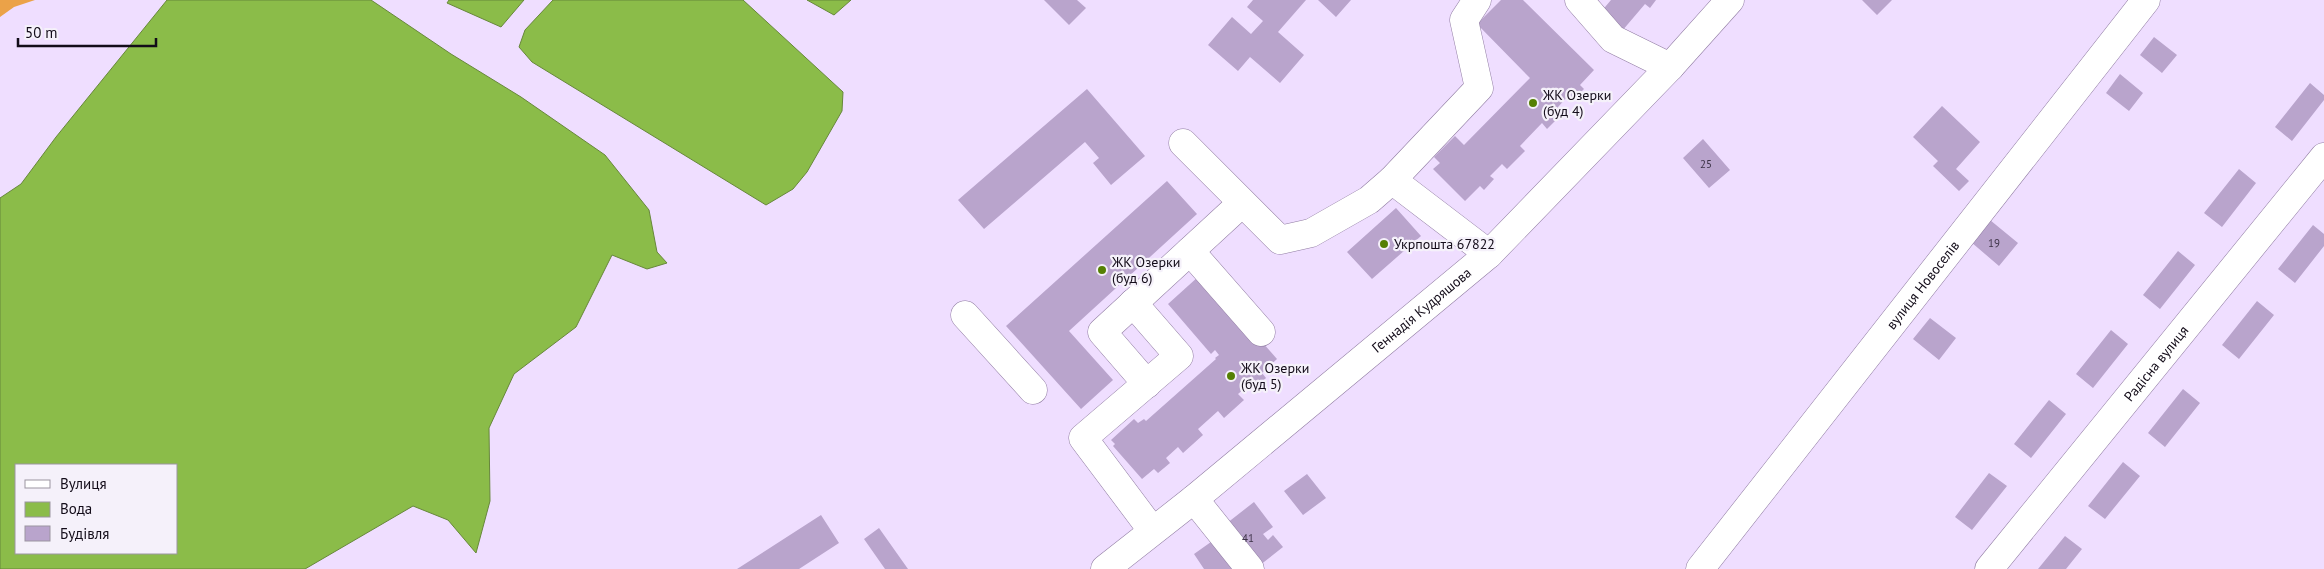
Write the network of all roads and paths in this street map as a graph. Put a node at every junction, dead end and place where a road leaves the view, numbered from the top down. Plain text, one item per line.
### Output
1 (1477, 0) edge
2 (1579, 0) edge
3 (1730, 0) edge
4 (2146, 0) edge
5 (1670, 67) junction
6 (1183, 143) dead end
7 (2324, 157) edge
8 (1392, 180) junction
9 (1242, 203) junction
10 (1190, 251) junction
11 (1489, 254) junction
12 (1133, 303) junction
13 (965, 315) dead end
14 (1261, 332) dead end
15 (1146, 384) junction
16 (1033, 390) dead end
17 (1194, 499) junction
18 (1152, 530) junction
19 (1105, 569) edge
20 (1250, 569) edge
21 (1700, 569) edge
22 (1989, 569) edge

1 - 8 street
2 - 5 street
3 - 5 street, Геннадія Кудряшова
4 - 21 street, вулиця Новоселів
5 - 11 street, Геннадія Кудряшова
6 - 9 street
7 - 22 street, Радісна вулиця
8 - 9 street
8 - 11 street
9 - 10 street
10 - 12 street
10 - 14 street
11 - 17 street, Геннадія Кудряшова
12 - 15 street
12 - 15 street
13 - 16 street
15 - 18 street
17 - 18 street, Геннадія Кудряшова
17 - 20 street
18 - 19 street, Геннадія Кудряшова

